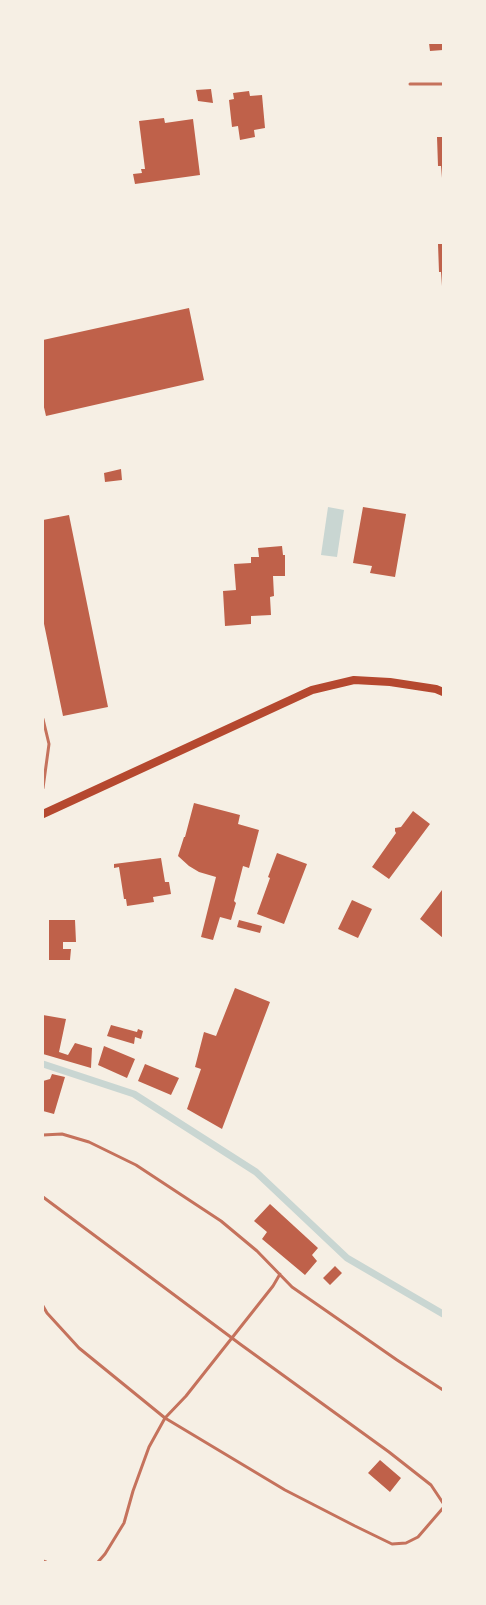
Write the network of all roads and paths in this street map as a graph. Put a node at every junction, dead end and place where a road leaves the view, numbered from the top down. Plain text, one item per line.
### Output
1 (410, 84) dead end
2 (443, 84) edge
3 (443, 692) edge
4 (43, 719) edge
5 (43, 788) edge
6 (43, 814) edge
7 (43, 1135) edge
8 (43, 1197) edge
9 (280, 1274) junction
10 (43, 1306) edge
11 (232, 1338) junction
12 (443, 1390) edge
13 (165, 1418) junction
14 (443, 1503) edge
15 (443, 1508) edge
16 (43, 1561) edge
17 (46, 1562) edge
18 (98, 1562) edge

1 - 2 lane
3 - 6 main road
4 - 5 lane
7 - 9 lane
8 - 11 lane
9 - 11 lane
9 - 12 lane
10 - 13 lane
11 - 13 lane
11 - 14 lane
13 - 15 lane
13 - 18 lane
16 - 17 lane

